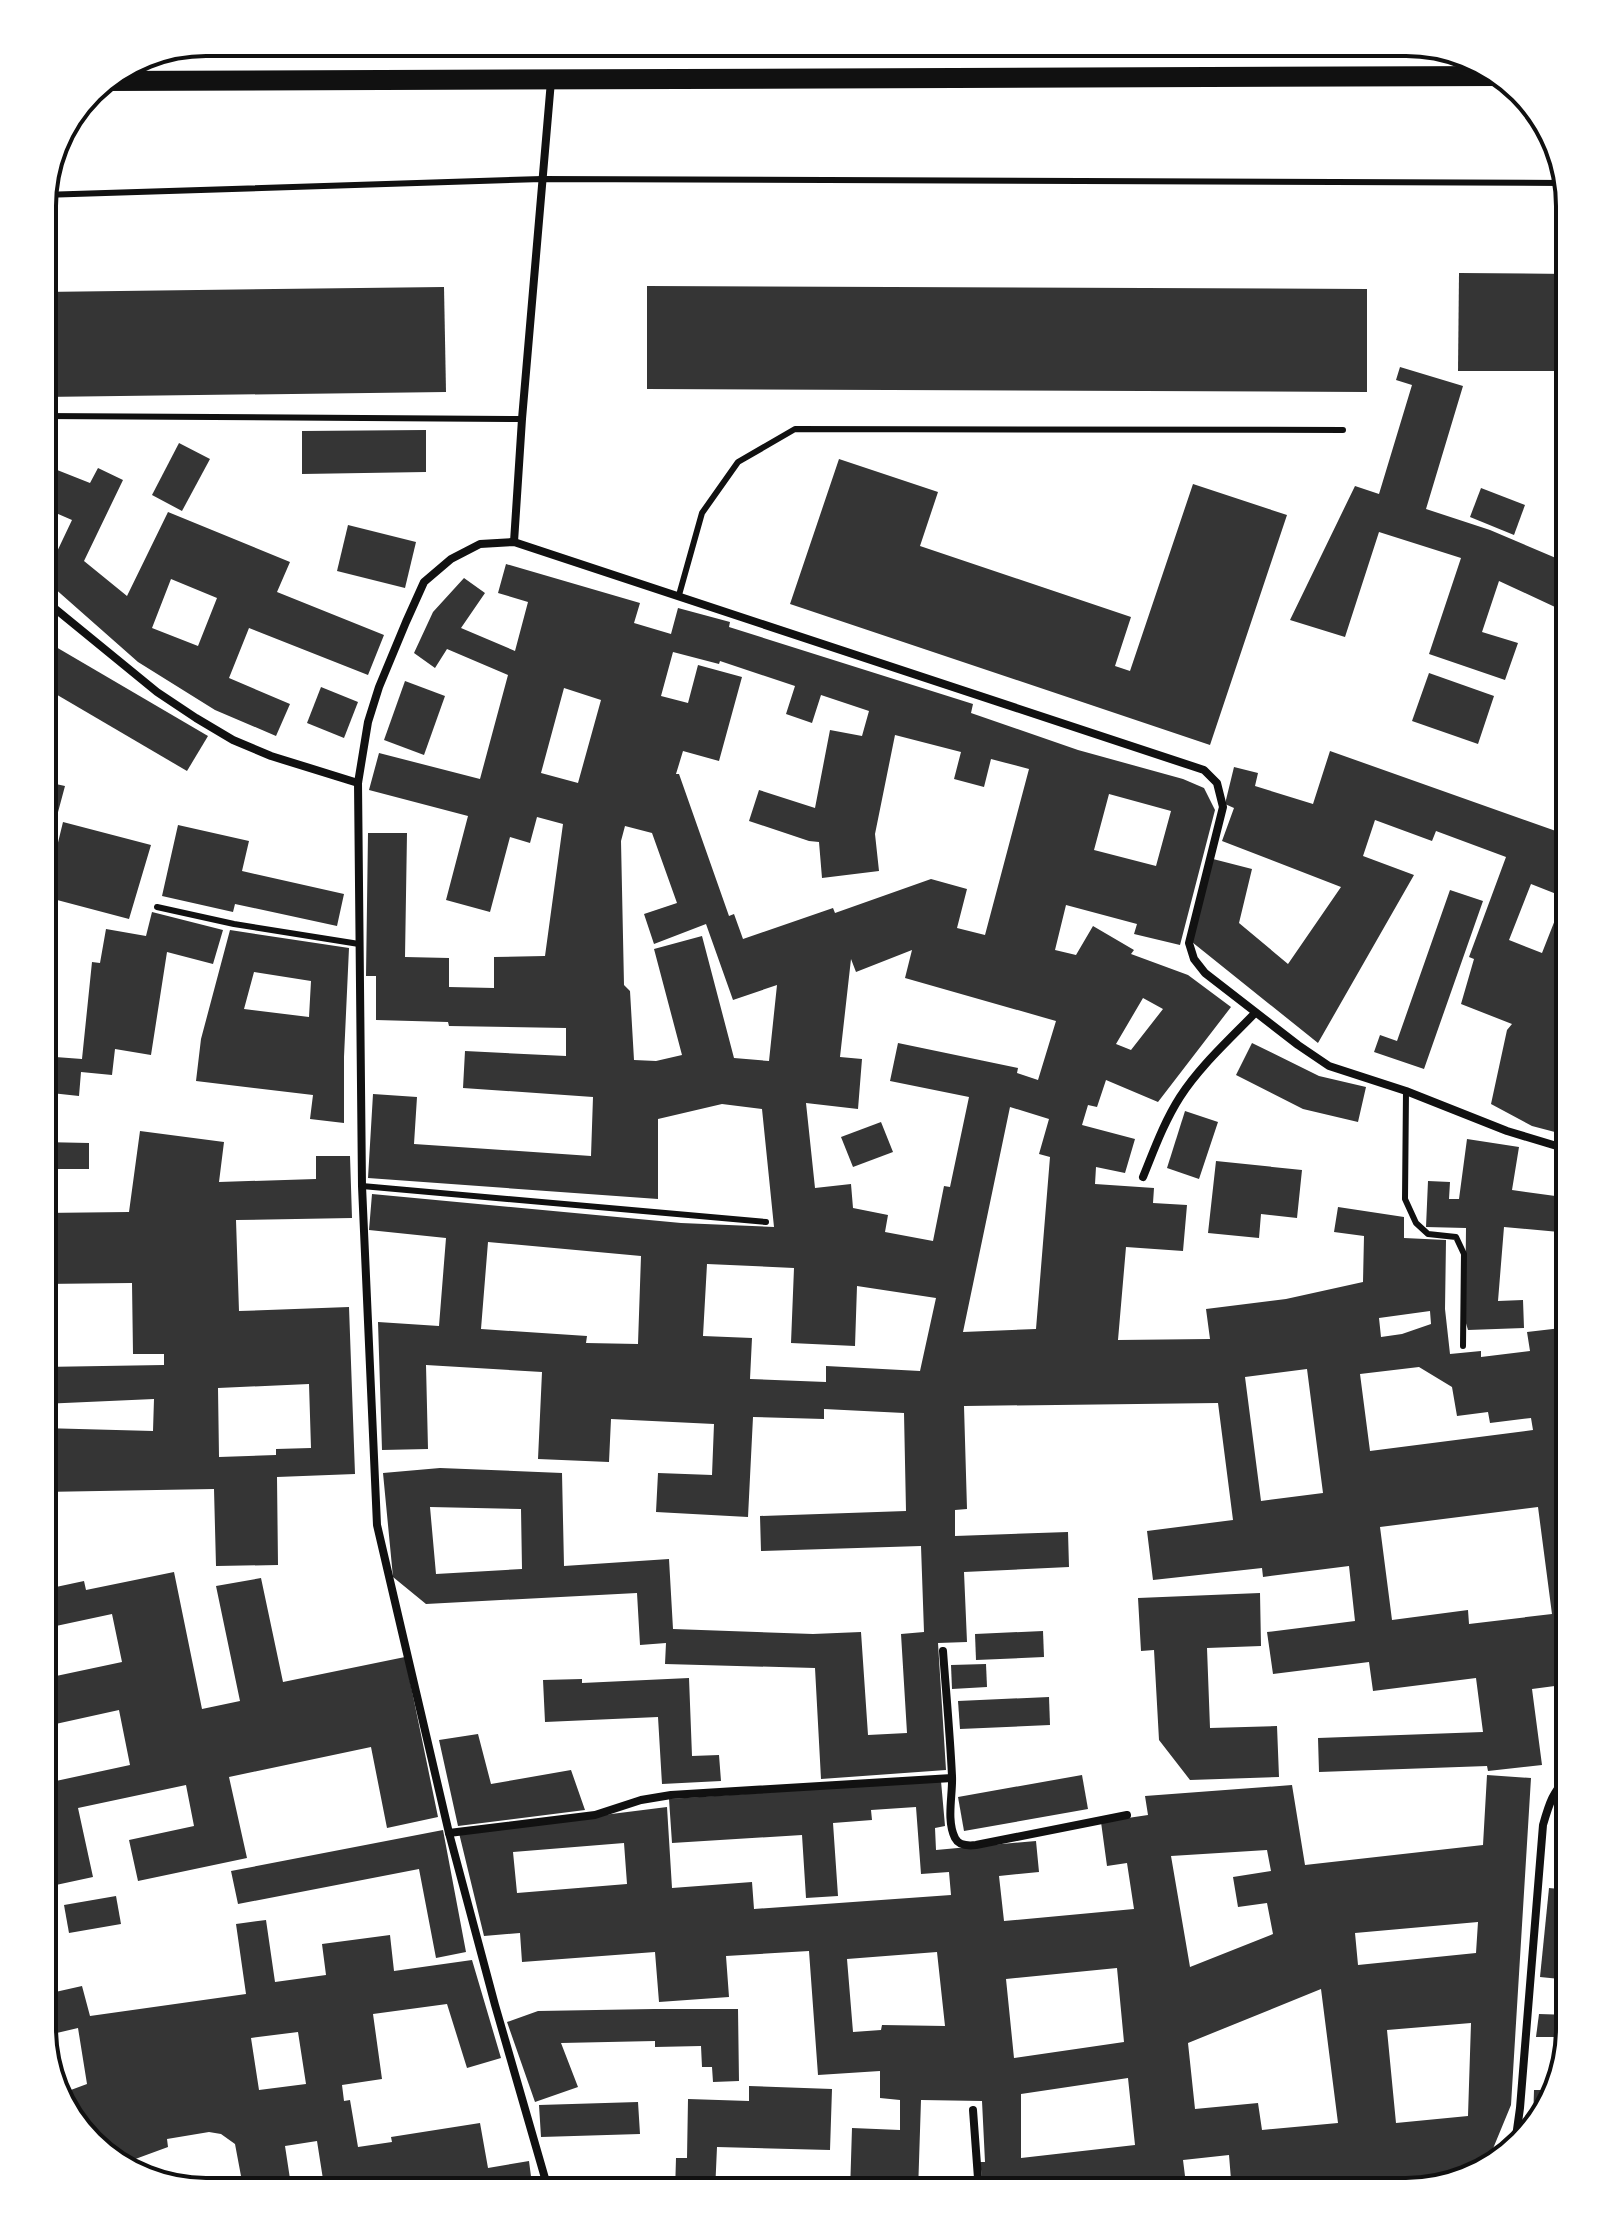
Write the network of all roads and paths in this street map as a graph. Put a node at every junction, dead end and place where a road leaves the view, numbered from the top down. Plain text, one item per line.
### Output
1 (1481, 76) edge
2 (551, 80) junction
3 (124, 81) edge
4 (542, 179) junction
5 (1554, 183) edge
6 (56, 195) edge
7 (56, 416) edge
8 (522, 419) junction
9 (1343, 430) dead end
10 (514, 542) junction
11 (679, 595) junction
12 (56, 609) edge
13 (358, 783) junction
14 (157, 907) dead end
15 (359, 944) junction
16 (1255, 1013) junction
17 (1406, 1091) junction
18 (1556, 1146) edge
19 (1143, 1177) dead end
20 (362, 1186) junction
21 (766, 1222) dead end
22 (1463, 1346) dead end
23 (943, 1651) dead end
24 (952, 1778) junction
25 (1556, 1790) edge
26 (1127, 1815) dead end
27 (449, 1833) junction
28 (973, 2110) dead end
29 (1517, 2128) edge
30 (545, 2178) edge
31 (978, 2178) edge

1 - 2 main road
2 - 3 main road
2 - 4 street
4 - 5 lane
4 - 6 lane
4 - 8 street
7 - 8 lane
8 - 10 street
9 - 11 lane
10 - 11 street
10 - 13 street
11 - 16 street
12 - 13 street
13 - 15 street
14 - 15 lane
15 - 20 street
16 - 17 street
16 - 19 street
17 - 18 street
17 - 22 lane
20 - 21 lane
20 - 27 street
23 - 24 street
24 - 26 street
24 - 27 street
25 - 29 street
27 - 30 street
28 - 31 street

